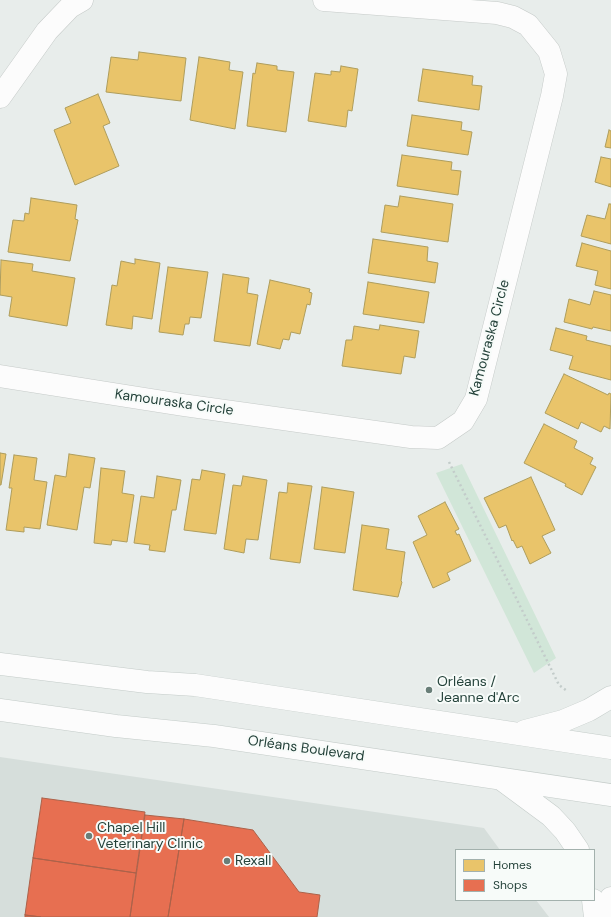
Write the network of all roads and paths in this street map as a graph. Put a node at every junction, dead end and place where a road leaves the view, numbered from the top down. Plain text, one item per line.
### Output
1 (82, 0) edge
2 (324, 0) edge
3 (365, 1) edge
4 (0, 97) edge
5 (0, 376) edge
6 (438, 438) junction
7 (0, 664) edge
8 (570, 692) dead end
9 (611, 697) edge
10 (0, 710) edge
11 (515, 733) junction
12 (611, 748) edge
13 (498, 777) junction
14 (611, 795) edge
15 (577, 849) edge
16 (611, 898) edge
17 (593, 901) edge
18 (595, 917) edge
19 (606, 917) edge

1 - 4 main road
2 - 3 main road, Kamouraska Circle
3 - 6 main road, Kamouraska Circle
5 - 6 main road, Kamouraska Circle
6 - 8 path
7 - 11 main road
9 - 11 main road
10 - 13 main road, Orléans Boulevard
11 - 12 main road
13 - 14 main road, Orléans Boulevard
13 - 15 main road
16 - 19 main road
17 - 18 main road

